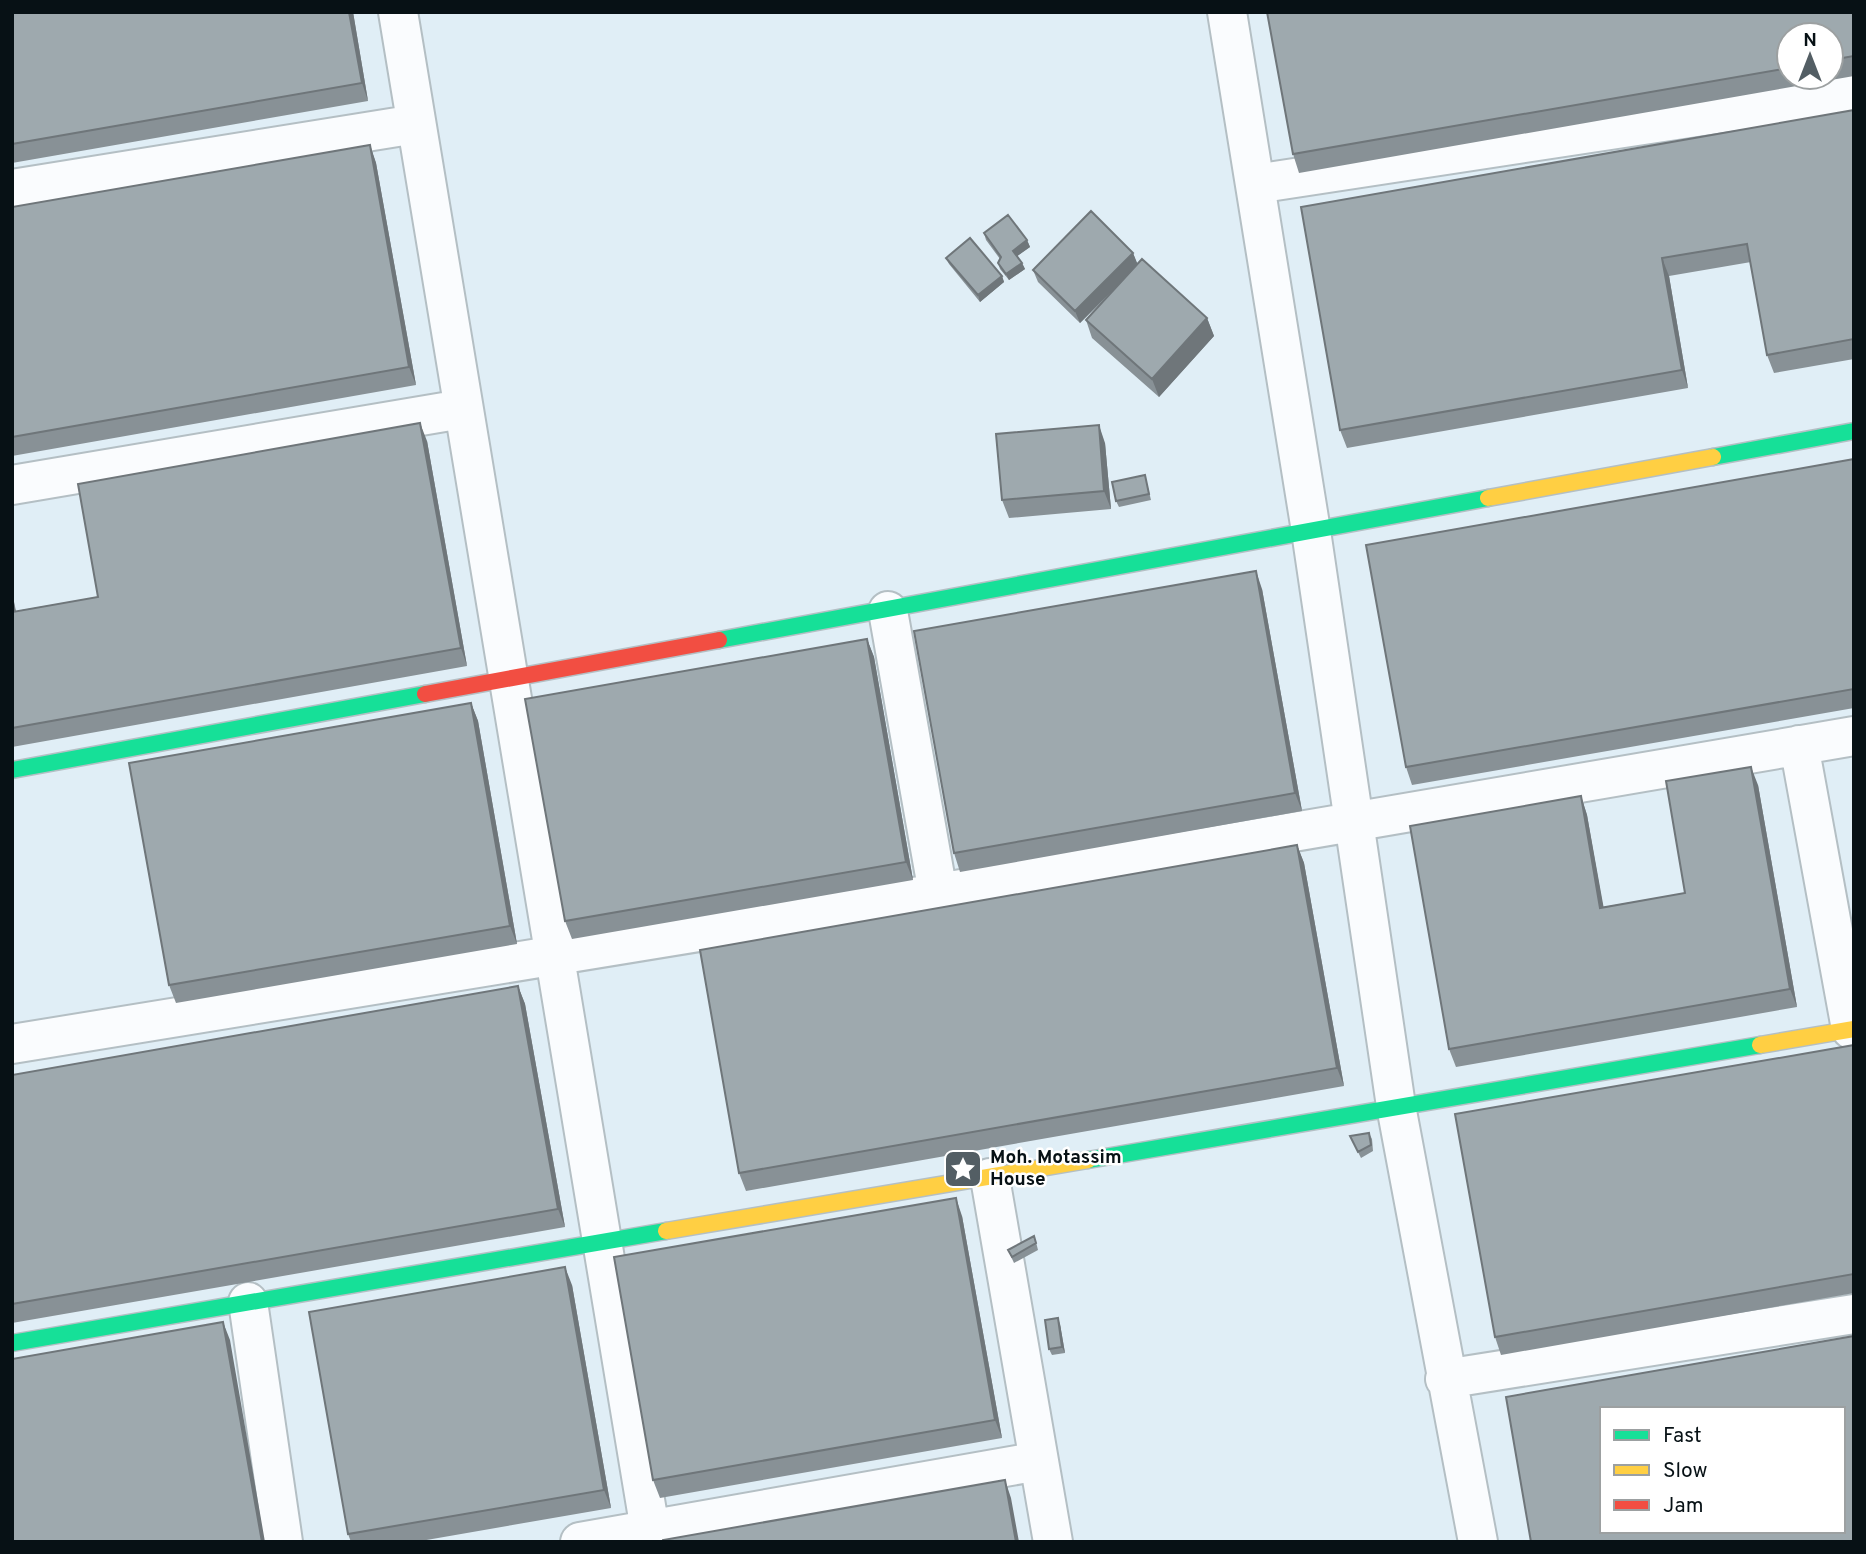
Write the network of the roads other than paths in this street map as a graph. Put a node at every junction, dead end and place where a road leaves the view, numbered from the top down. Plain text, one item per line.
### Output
1 (398, 12) edge
2 (1227, 12) edge
3 (1854, 93) edge
4 (416, 124) junction
5 (1255, 184) junction
6 (12, 189) edge
7 (462, 409) junction
8 (1854, 431) edge
9 (12, 485) edge
10 (1311, 531) junction
11 (888, 611) junction
12 (509, 678) junction
13 (1854, 736) edge
14 (1799, 745) junction
15 (12, 770) edge
16 (1353, 820) junction
17 (938, 893) junction
18 (554, 953) junction
19 (1852, 1029) edge
20 (12, 1044) edge
21 (1396, 1107) junction
22 (990, 1178) junction
23 (602, 1241) junction
24 (247, 1302) junction
25 (1854, 1314) edge
26 (12, 1343) edge
27 (1445, 1379) junction
28 (1040, 1461) junction
29 (651, 1536) edge
30 (282, 1542) edge
31 (579, 1542) edge
32 (1053, 1542) edge
33 (1478, 1542) edge

1 - 4 street
2 - 5 street
3 - 5 street
4 - 6 street
4 - 7 street
5 - 10 street
7 - 9 street
7 - 12 street
8 - 10 street
10 - 11 street
10 - 16 street
11 - 12 street
11 - 17 street
12 - 15 street
12 - 18 street
13 - 14 street
14 - 16 street
14 - 19 street
16 - 17 street
16 - 21 street
17 - 18 street
18 - 20 street
18 - 23 street
19 - 21 street
21 - 22 street
21 - 27 street
22 - 23 street
22 - 28 street
23 - 24 street
23 - 29 street
24 - 26 street
24 - 30 street
25 - 27 street
27 - 33 street
28 - 29 street
28 - 32 street
29 - 31 street

